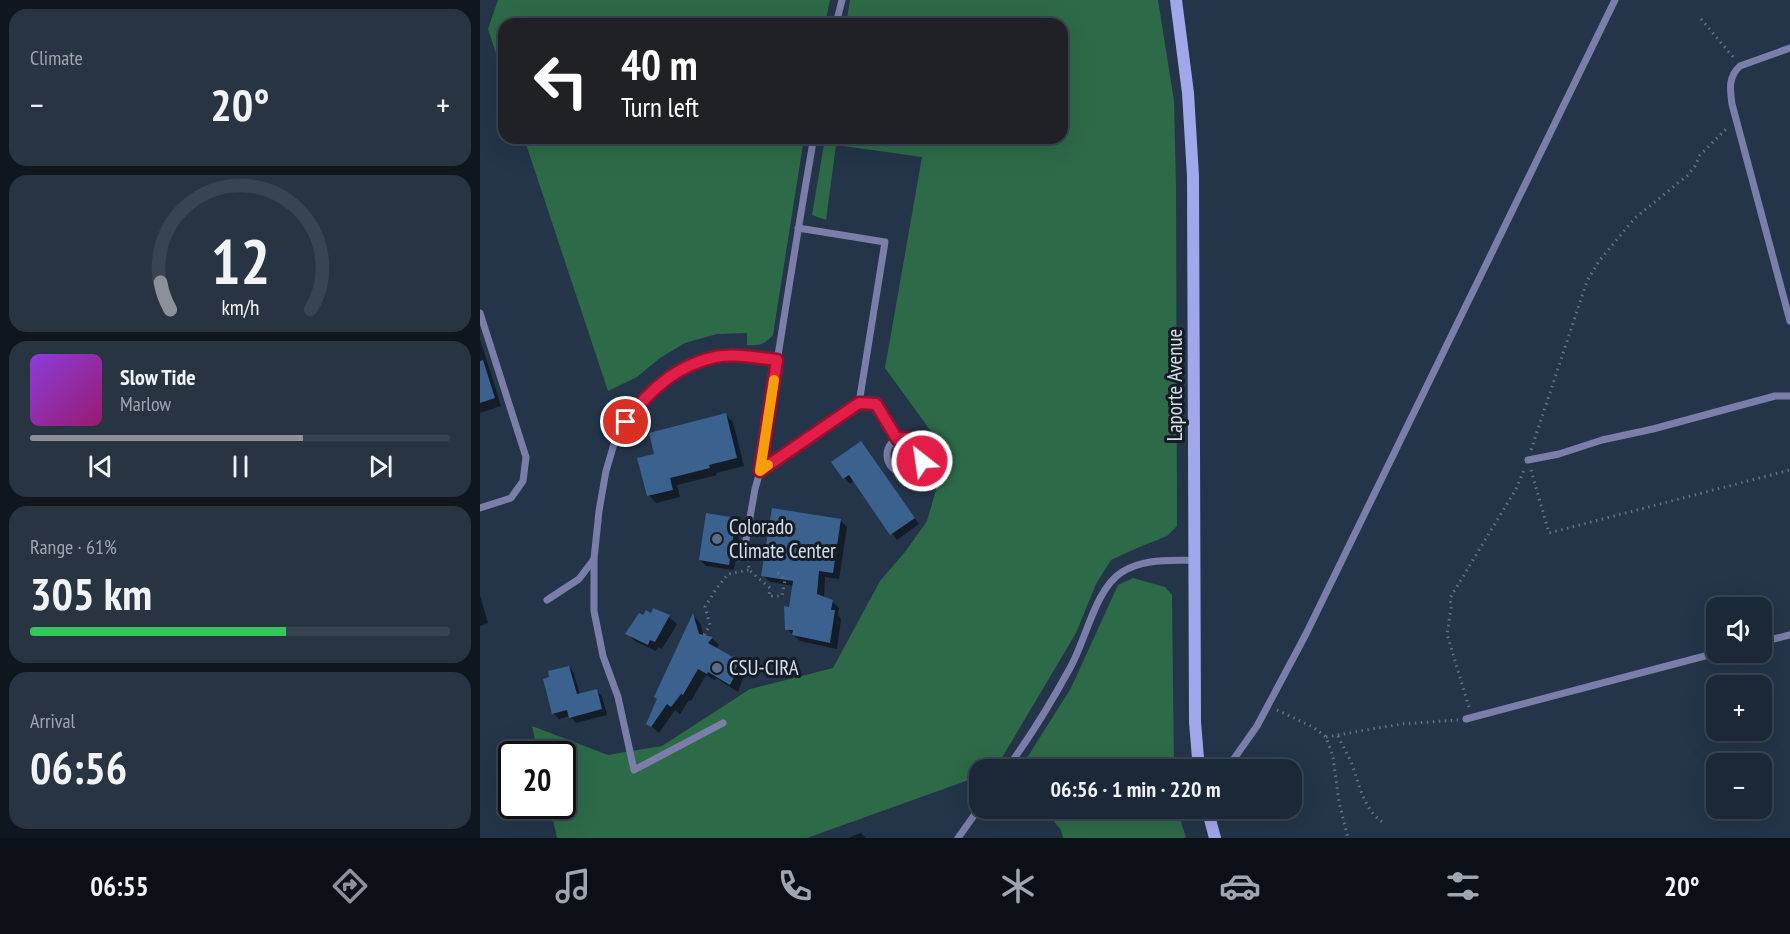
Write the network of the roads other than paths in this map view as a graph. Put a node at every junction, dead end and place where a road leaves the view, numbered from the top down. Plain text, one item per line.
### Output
1 (842, 0) edge
2 (1176, 0) edge
3 (1615, 0) edge
4 (838, 18) edge
5 (1790, 48) edge
6 (813, 144) edge
7 (798, 228) junction
8 (480, 313) edge
9 (1790, 321) edge
10 (777, 360) junction
11 (1790, 396) edge
12 (859, 403) junction
13 (897, 439) junction
14 (1528, 460) road end
15 (760, 471) junction
16 (480, 508) edge
17 (746, 540) road end
18 (594, 559) junction
19 (1194, 560) junction
20 (547, 600) dead end
21 (1790, 634) edge
22 (1772, 639) edge
23 (1706, 656) edge
24 (1469, 719) road end
25 (723, 723) dead end
26 (1014, 759) edge
27 (1198, 759) edge
28 (1234, 759) edge
29 (971, 819) edge
30 (1210, 819) edge
31 (958, 838) edge
32 (1215, 838) edge

1 - 4 lane
2 - 19 street, Laporte Avenue
3 - 28 lane
5 - 9 lane
6 - 7 lane
7 - 10 lane
7 - 12 lane
8 - 16 lane
10 - 15 lane
10 - 18 lane
11 - 14 lane
12 - 13 lane
12 - 15 lane
13 - 13 lane
15 - 17 lane
18 - 20 lane
18 - 25 lane
19 - 26 lane
19 - 27 street, Laporte Avenue
21 - 22 lane
23 - 24 lane
29 - 31 lane
30 - 32 street

